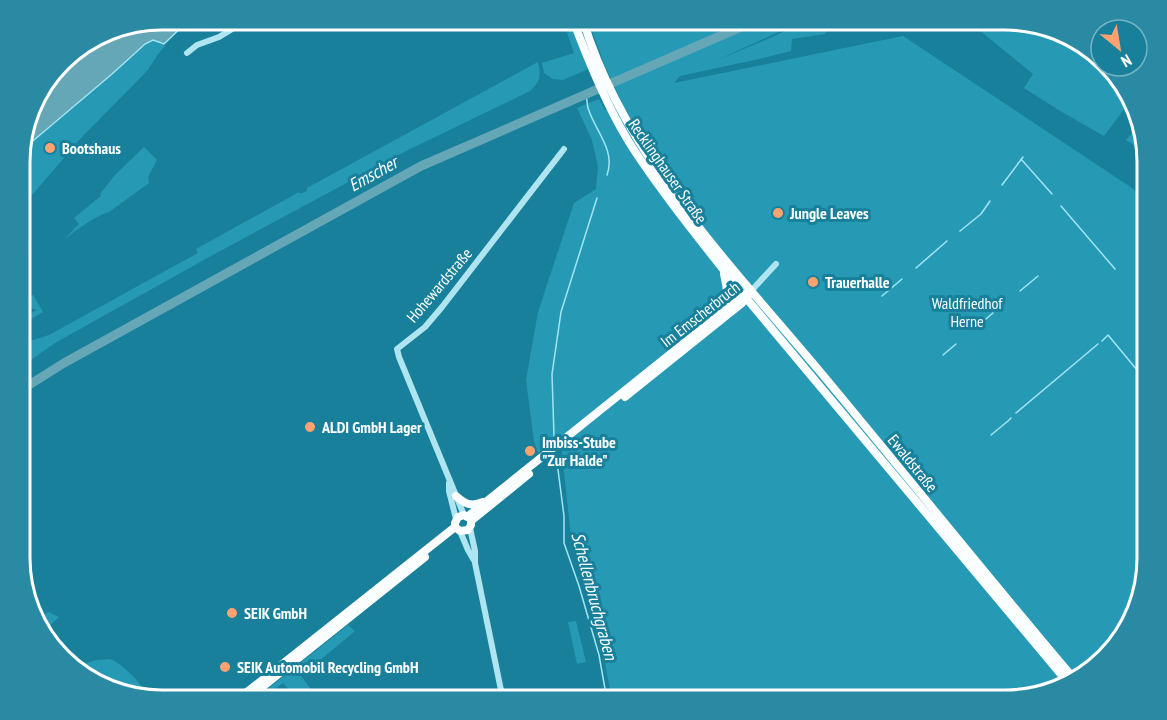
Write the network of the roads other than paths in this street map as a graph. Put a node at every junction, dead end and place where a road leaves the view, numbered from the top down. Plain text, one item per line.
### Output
1 (231, 30) edge
2 (578, 30) edge
3 (586, 30) edge
4 (188, 53) dead end
5 (599, 76) junction
6 (608, 95) junction
7 (564, 149) dead end
8 (776, 264) dead end
9 (723, 270) junction
10 (752, 290) junction
11 (745, 297) junction
12 (723, 310) junction
13 (449, 482) junction
14 (456, 496) junction
15 (490, 499) junction
16 (463, 524) junction
17 (346, 617) junction
18 (1069, 673) edge
19 (1063, 676) edge
20 (250, 690) edge
21 (258, 690) edge
22 (501, 690) edge

1 - 4 street
2 - 5 main road, Recklinghauser Straße
3 - 5 main road, Recklinghauser Straße
5 - 6 main road, Recklinghauser Straße
6 - 9 main road, Recklinghauser Straße
6 - 10 main road, Recklinghauser Straße
7 - 13 street, Hohewardstraße
8 - 10 street
9 - 11 main road, Recklinghauser Straße
9 - 12 main road
10 - 11 main road, Im Emscherbruch
10 - 18 main road, Ewaldstraße
11 - 12 main road, Im Emscherbruch
11 - 16 main road, Im Emscherbruch
11 - 19 main road, Ewaldstraße
12 - 15 main road, Im Emscherbruch
13 - 14 street, Hohewardstraße
13 - 16 street, Hohewardstraße
14 - 15 main road
14 - 16 street, Hohewardstraße
15 - 16 main road, Im Emscherbruch
16 - 17 main road, Im Emscherbruch
16 - 22 street, Hohewardstraße
17 - 20 main road, Im Emscherbruch
17 - 21 main road, Im Emscherbruch

